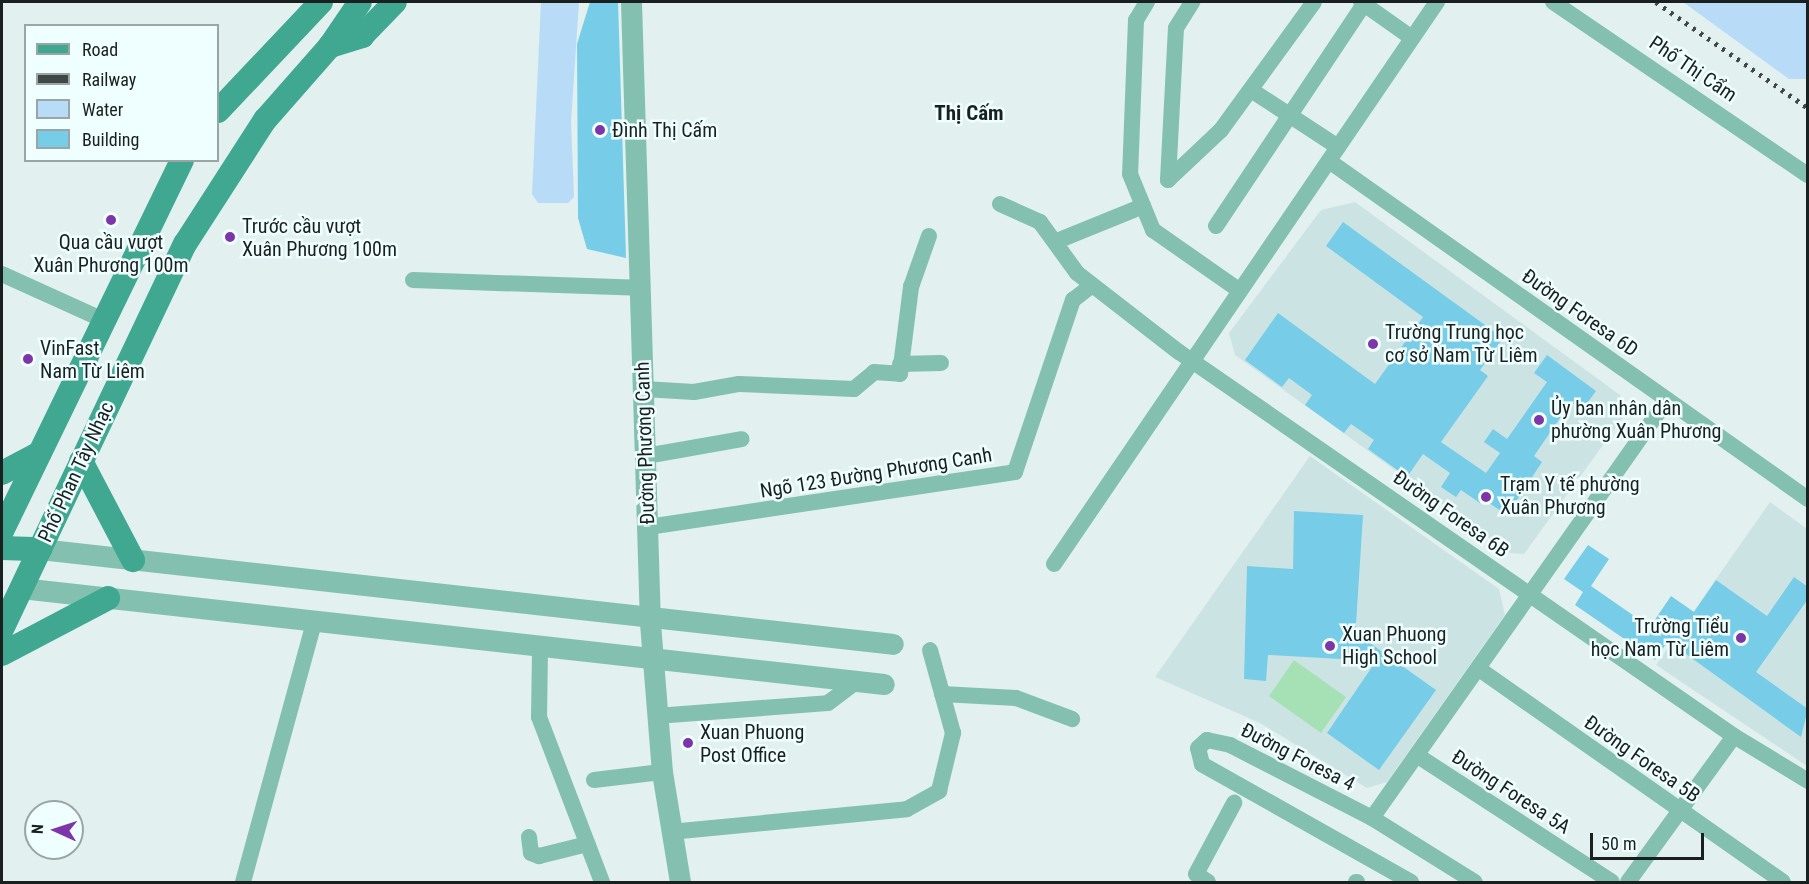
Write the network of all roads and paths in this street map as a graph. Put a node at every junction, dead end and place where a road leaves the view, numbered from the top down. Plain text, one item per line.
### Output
1 (321, 2) edge
2 (360, 2) edge
3 (395, 2) edge
4 (631, 2) edge
5 (1147, 2) edge
6 (1192, 2) edge
7 (1314, 2) edge
8 (1437, 2) edge
9 (1553, 2) edge
10 (1363, 3) edge
11 (306, 11) edge
12 (1412, 38) junction
13 (330, 46) junction
14 (1251, 90) junction
15 (219, 110) edge
16 (1290, 115) junction
17 (1338, 147) junction
18 (1329, 161) junction
19 (181, 162) edge
20 (1808, 175) edge
21 (1000, 204) dead end
22 (1143, 206) junction
23 (1216, 226) dead end
24 (929, 236) dead end
25 (1057, 241) junction
26 (2, 274) edge
27 (413, 280) dead end
28 (1091, 286) junction
29 (638, 288) junction
30 (1240, 291) junction
31 (101, 319) junction
32 (1192, 361) junction
33 (940, 363) dead end
34 (900, 364) junction
35 (644, 389) junction
36 (1666, 400) junction
37 (742, 439) dead end
38 (38, 454) junction
39 (646, 456) junction
40 (81, 461) junction
41 (2, 472) edge
42 (1808, 499) edge
43 (648, 527) junction
44 (2, 531) edge
45 (2, 548) edge
46 (40, 549) junction
47 (133, 560) junction
48 (1054, 564) dead end
49 (11, 587) edge
50 (1530, 595) junction
51 (108, 598) junction
52 (650, 614) junction
53 (314, 622) junction
54 (2, 629) edge
55 (893, 644) dead end
56 (540, 649) junction
57 (930, 650) dead end
58 (2, 654) edge
59 (653, 660) junction
60 (1479, 669) junction
61 (857, 681) junction
62 (884, 684) dead end
63 (942, 694) junction
64 (656, 716) junction
65 (1072, 719) dead end
66 (1734, 736) junction
67 (1418, 756) junction
68 (662, 772) junction
69 (594, 780) dead end
70 (1808, 781) edge
71 (1234, 803) dead end
72 (1680, 812) junction
73 (1372, 818) junction
74 (670, 832) junction
75 (529, 837) dead end
76 (588, 844) junction
77 (243, 882) edge
78 (602, 882) edge
79 (680, 882) edge
80 (1208, 882) edge
81 (1412, 882) edge
82 (1475, 882) edge
83 (1612, 882) edge
84 (1628, 882) edge
85 (1783, 882) edge

1 - 11 main road
2 - 13 main road, Phố Phan Tây Nhạc
3 - 13 main road
4 - 29 street, Đường Phương Canh
5 - 22 street
6 - 14 street
7 - 14 street
8 - 12 street
9 - 20 street, Phố Thị Cẩm
10 - 12 street
10 - 16 street
11 - 15 main road
12 - 17 street
13 - 40 main road, Phố Phan Tây Nhạc
14 - 16 street
16 - 17 street
16 - 23 street
17 - 18 street
18 - 30 street
18 - 36 street, Đường Foresa 6D
19 - 31 main road
21 - 25 street, Đường Foresa 6B
22 - 25 street
22 - 30 street
24 - 34 street
25 - 28 street, Đường Foresa 6B
26 - 31 street
27 - 29 street
28 - 32 street, Đường Foresa 6B
28 - 43 street, Ngõ 123 Đường Phương Canh
29 - 35 street, Đường Phương Canh
30 - 32 street
31 - 38 main road
32 - 48 street
32 - 50 street, Đường Foresa 6B
33 - 34 street
34 - 35 street
35 - 39 street, Đường Phương Canh
36 - 42 street, Đường Foresa 6D
36 - 50 street
37 - 39 street
38 - 41 main road
38 - 44 main road
39 - 43 street, Đường Phương Canh
40 - 46 main road, Phố Phan Tây Nhạc
40 - 47 main road
43 - 52 street, Đường Phương Canh
45 - 46 main road
46 - 47 street
46 - 49 main road, Phố Phan Tây Nhạc
47 - 52 street
49 - 51 street
49 - 54 main road, Phố Phan Tây Nhạc
50 - 60 street
50 - 66 street, Đường Foresa 6B
51 - 53 street
51 - 58 main road
52 - 55 street
52 - 59 street, Đường Phương Canh
53 - 56 street
53 - 77 street
56 - 59 street
56 - 76 street
57 - 63 street
59 - 61 street
59 - 64 street, Đường Phương Canh
60 - 67 street
60 - 72 street, Đường Foresa 5B
61 - 62 street
61 - 64 street
63 - 65 street
63 - 74 street
64 - 68 street, Đường Phương Canh
66 - 70 street, Đường Foresa 6B
66 - 72 street
67 - 73 street
67 - 83 street, Đường Foresa 5A
68 - 69 street
68 - 74 street, Đường Phương Canh
71 - 80 street
72 - 84 street
72 - 85 street, Đường Foresa 5B
73 - 81 street, Đường Foresa 4
73 - 82 street, Đường Foresa 4
74 - 79 street, Đường Phương Canh
75 - 76 street
76 - 78 street

